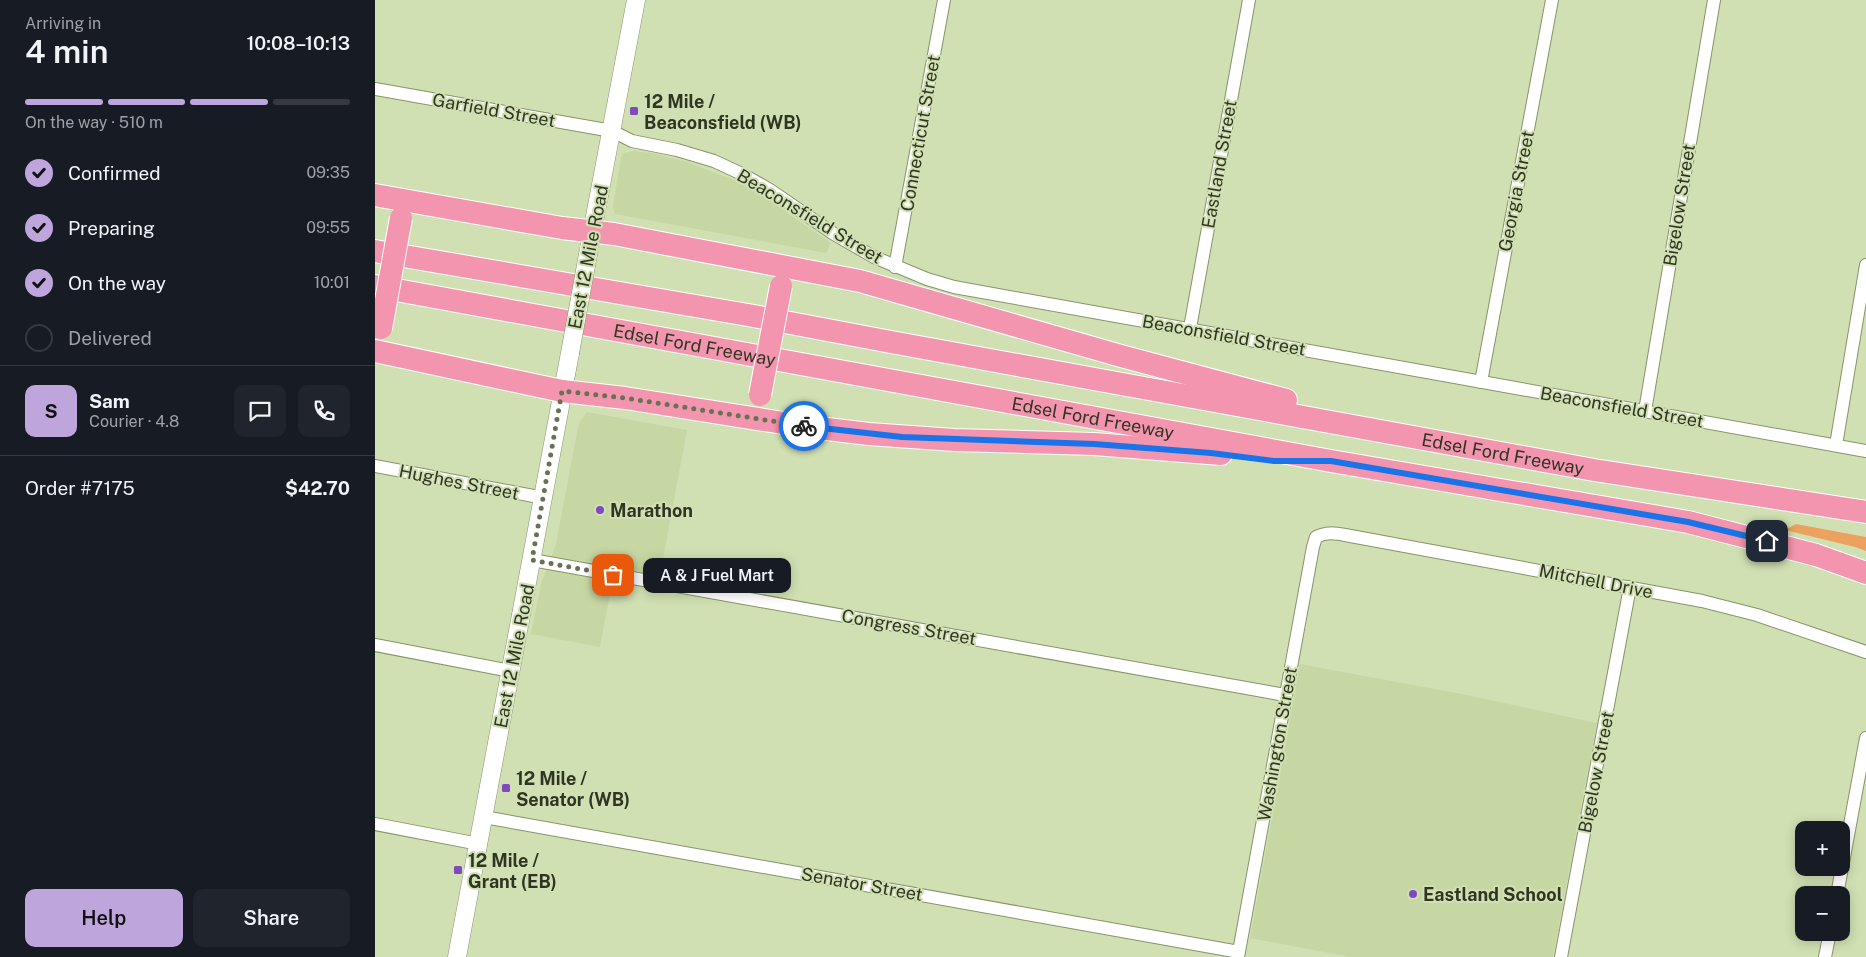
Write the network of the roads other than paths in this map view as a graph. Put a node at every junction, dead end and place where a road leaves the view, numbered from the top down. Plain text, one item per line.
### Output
1 (636, 0) edge
2 (944, 0) edge
3 (1249, 0) edge
4 (1552, 0) edge
5 (1714, 0) edge
6 (375, 89) edge
7 (612, 131) junction
8 (375, 195) edge
9 (420, 203) junction
10 (591, 240) junction
11 (375, 251) edge
12 (771, 263) junction
13 (1866, 265) edge
14 (895, 266) junction
15 (375, 286) edge
16 (1189, 328) junction
17 (384, 353) edge
18 (1481, 382) junction
19 (562, 391) junction
20 (1645, 411) junction
21 (742, 417) junction
22 (1836, 445) junction
23 (1866, 451) edge
24 (1331, 461) junction
25 (375, 466) edge
26 (1594, 470) junction
27 (544, 498) junction
28 (1866, 512) edge
29 (1321, 534) joint
30 (532, 560) junction
31 (1866, 573) edge
32 (1629, 586) junction
33 (375, 645) edge
34 (1866, 652) edge
35 (511, 671) junction
36 (1285, 695) junction
37 (1866, 738) edge
38 (484, 817) junction
39 (375, 824) edge
40 (479, 844) junction
41 (1839, 886) edge
42 (1828, 941) edge
43 (1239, 954) edge
44 (457, 957) edge
45 (1561, 957) edge
46 (1825, 957) edge

1 - 7 main road, East 12 Mile Road
2 - 14 street, Connecticut Street
3 - 16 street, Eastland Street
4 - 18 street, Georgia Street
5 - 20 street, Bigelow Street
6 - 7 street, Garfield Street
7 - 10 main road, East 12 Mile Road
7 - 14 street, Beaconsfield Street
8 - 9 highway
9 - 10 highway
9 - 17 highway, bridge
10 - 12 highway
10 - 19 main road, East 12 Mile Road, bridge
11 - 26 highway, Edsel Ford Freeway
12 - 21 highway, bridge
12 - 26 highway
13 - 22 street
14 - 16 street, Beaconsfield Street
15 - 24 highway, Edsel Ford Freeway
16 - 18 street, Beaconsfield Street
17 - 19 highway
18 - 20 street, Beaconsfield Street
19 - 21 highway
19 - 27 main road, East 12 Mile Road
20 - 22 street, Beaconsfield Street
21 - 24 highway
22 - 23 street, Beaconsfield Street
24 - 31 highway, Edsel Ford Freeway
25 - 27 street, Hughes Street
26 - 28 highway, Edsel Ford Freeway
27 - 30 main road, East 12 Mile Road
29 - 32 street, Mitchell Drive
29 - 36 street, Washington Street
30 - 35 main road, East 12 Mile Road
30 - 36 street, Congress Street
32 - 34 street, Mitchell Drive
32 - 45 street, Bigelow Street
33 - 35 street
35 - 38 main road, East 12 Mile Road
36 - 43 street, Washington Street
37 - 41 street
38 - 40 main road, East 12 Mile Road
38 - 43 street, Senator Street
39 - 40 street
40 - 44 main road, East 12 Mile Road
42 - 46 street

